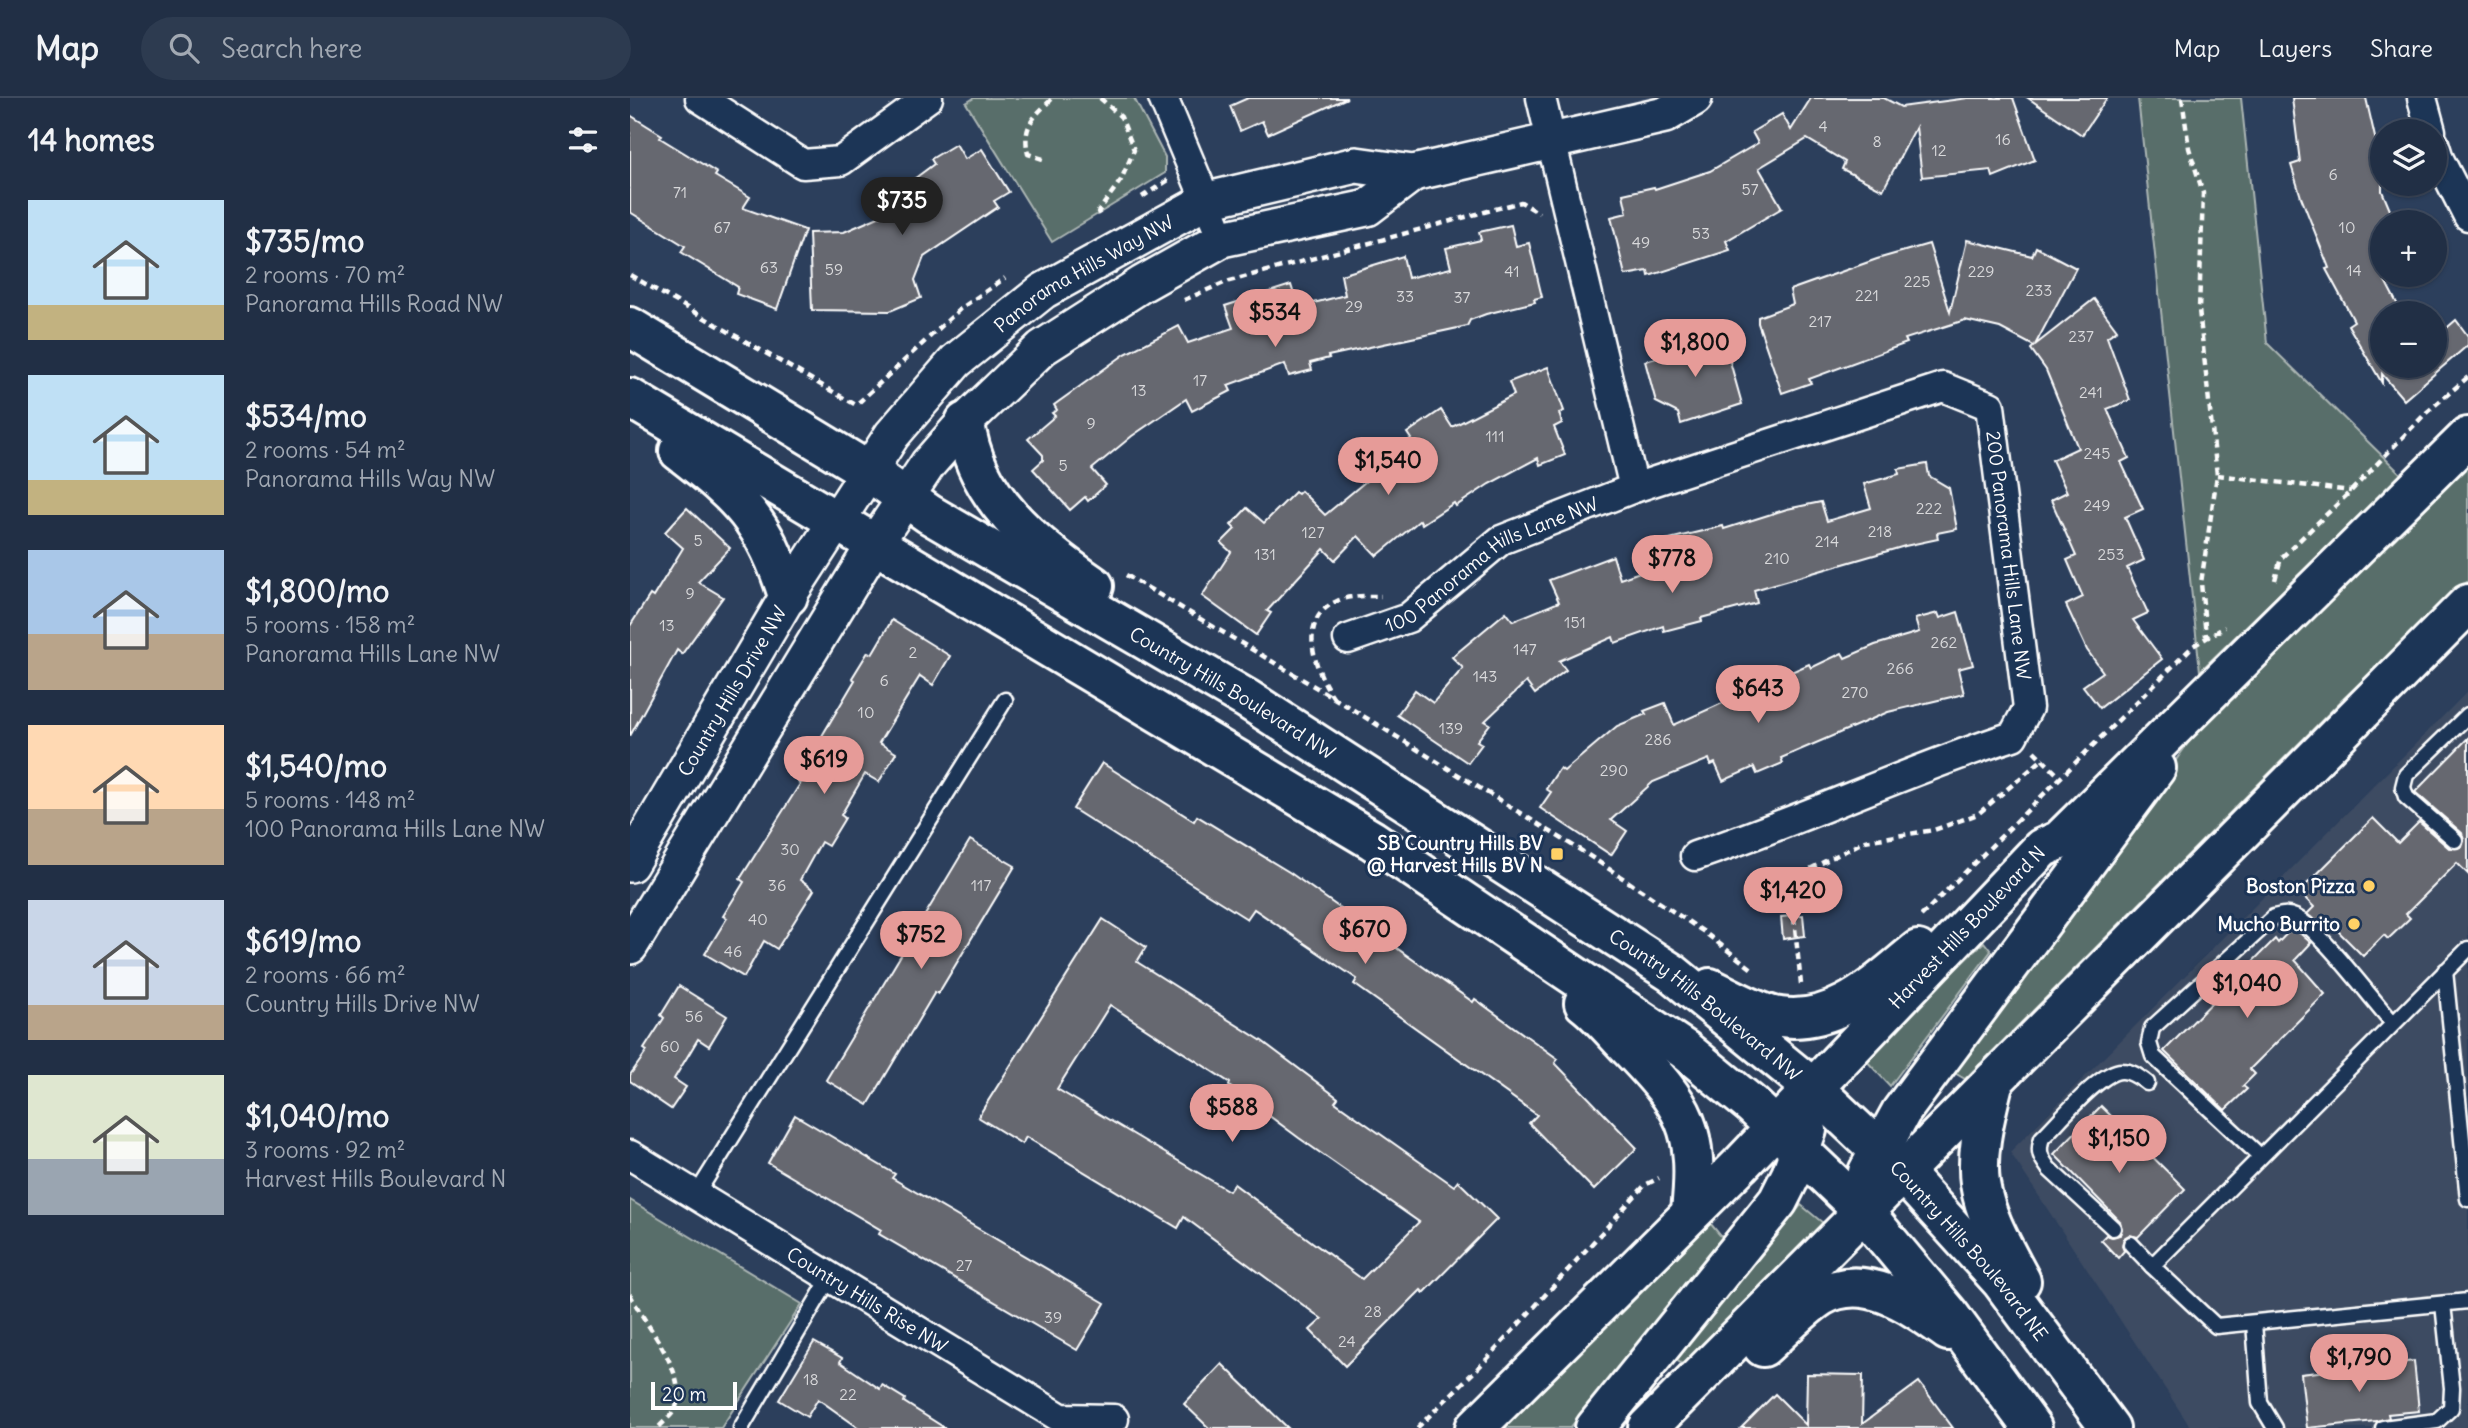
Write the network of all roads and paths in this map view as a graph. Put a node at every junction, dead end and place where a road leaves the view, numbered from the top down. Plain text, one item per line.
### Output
1 (701, 98) edge
2 (928, 98) edge
3 (1053, 98) edge
4 (1100, 98) edge
5 (1163, 98) edge
6 (1541, 98) edge
7 (1694, 98) edge
8 (2182, 98) edge
9 (2422, 98) edge
10 (2428, 119) edge
11 (1553, 142) junction
12 (1043, 159) dead end
13 (1413, 173) junction
14 (2447, 175) edge
15 (1208, 200) junction
16 (1541, 215) dead end
17 (2468, 216) edge
18 (1102, 219) dead end
19 (1222, 239) junction
20 (630, 275) edge
21 (1174, 304) dead end
22 (630, 327) edge
23 (2468, 377) edge
24 (630, 398) edge
25 (856, 405) dead end
26 (630, 414) edge
27 (965, 422) junction
28 (2468, 437) edge
29 (868, 471) junction
30 (2217, 475) junction
31 (1634, 488) junction
32 (2351, 491) junction
33 (905, 499) junction
34 (838, 520) junction
35 (876, 542) junction
36 (1124, 574) dead end
37 (2274, 584) dead end
38 (1387, 595) dead end
39 (788, 596) junction
40 (2468, 604) edge
41 (2235, 622) dead end
42 (2206, 636) junction
43 (1348, 639) dead end
44 (1334, 698) junction
45 (1247, 699) junction
46 (2203, 699) junction
47 (1005, 700) dead end
48 (2468, 715) edge
49 (2013, 736) junction
50 (2043, 758) junction
51 (2060, 777) junction
52 (2455, 840) dead end
53 (2042, 848) junction
54 (1695, 856) dead end
55 (1408, 863) junction
56 (630, 864) edge
57 (1920, 917) dead end
58 (630, 946) edge
59 (2468, 949) edge
60 (1754, 971) dead end
61 (2445, 971) junction
62 (1672, 973) junction
63 (1802, 992) dead end
64 (2393, 1023) junction
65 (1994, 1080) junction
66 (2147, 1083) dead end
67 (1814, 1089) junction
68 (1788, 1140) junction
69 (630, 1155) edge
70 (2260, 1156) junction
71 (1891, 1162) junction
72 (1665, 1170) dead end
73 (696, 1195) junction
74 (2468, 1199) edge
75 (1691, 1211) junction
76 (1864, 1212) junction
77 (2113, 1228) dead end
78 (2131, 1244) dead end
79 (2152, 1266) junction
80 (831, 1276) junction
81 (630, 1294) edge
82 (2468, 1301) edge
83 (2443, 1304) junction
84 (2254, 1322) junction
85 (1977, 1352) junction
86 (2070, 1372) junction
87 (1114, 1419) dead end
88 (658, 1428) edge
89 (741, 1428) edge
90 (1417, 1428) edge
91 (1475, 1428) edge
92 (1595, 1428) edge
93 (1648, 1428) edge
94 (1673, 1428) edge
95 (2032, 1428) edge
96 (2110, 1428) edge
97 (2275, 1428) edge
98 (2383, 1428) edge

1 - 2 street
3 - 12 path
4 - 18 path
5 - 15 street
6 - 11 street
7 - 11 street, Panorama Hills Way NW
8 - 30 path
9 - 10 street
11 - 13 street, Panorama Hills Way NW
11 - 31 street
13 - 15 street, Panorama Hills Way NW
13 - 19 street, Panorama Hills Way NW
14 - 17 street
15 - 19 street
15 - 29 street, Panorama Hills Way NW
16 - 21 path
19 - 27 street, Panorama Hills Way NW
20 - 25 path
22 - 29 main road, Country Hills Boulevard NW
23 - 32 path
24 - 34 main road
26 - 39 main road
27 - 33 street, Panorama Hills Way NW
27 - 45 main road
28 - 46 main road, Harvest Hills Boulevard N
29 - 33 main road, Country Hills Boulevard NW
29 - 34 street, Panorama Hills Way NW
30 - 32 path
30 - 42 path
31 - 43 street, 100 Panorama Hills Lane NW
31 - 49 street, 200 Panorama Hills Lane NW
32 - 37 path
33 - 35 street, Panorama Hills Way NW
33 - 45 main road, Country Hills Boulevard NW
34 - 35 main road
34 - 39 street, Country Hills Drive NW
35 - 55 main road
35 - 58 street
36 - 44 path
38 - 44 path
39 - 56 street, Country Hills Drive NW
40 - 65 main road
41 - 42 path
42 - 51 path
44 - 60 path
45 - 62 main road, Country Hills Boulevard NW
46 - 53 main road, Harvest Hills Boulevard N
46 - 71 main road
47 - 73 lane
48 - 52 lane
49 - 50 path
49 - 54 street
50 - 51 path
50 - 63 path
51 - 57 path
53 - 62 main road
53 - 67 main road, Harvest Hills Boulevard N
55 - 68 main road
55 - 75 main road
59 - 61 lane
61 - 64 lane
61 - 74 lane
62 - 67 main road, Country Hills Boulevard NW
64 - 70 lane
64 - 70 lane
65 - 71 main road
65 - 86 main road
66 - 77 lane
67 - 68 main road
67 - 71 main road, Country Hills Boulevard NE
68 - 75 main road
68 - 76 main road
68 - 92 main road
69 - 73 street, Country Hills Rise NW
70 - 79 lane
71 - 76 main road
71 - 86 main road, Country Hills Boulevard NE
72 - 90 path
73 - 80 street, Country Hills Rise NW
75 - 91 main road
76 - 85 main road
76 - 93 main road
78 - 79 lane
79 - 84 lane
80 - 87 street, Country Hills Rise NW
80 - 89 lane
81 - 88 path
82 - 83 lane
83 - 84 lane
83 - 98 lane
84 - 97 lane
85 - 94 main road
85 - 95 main road
86 - 96 main road, Country Hills Boulevard NE

